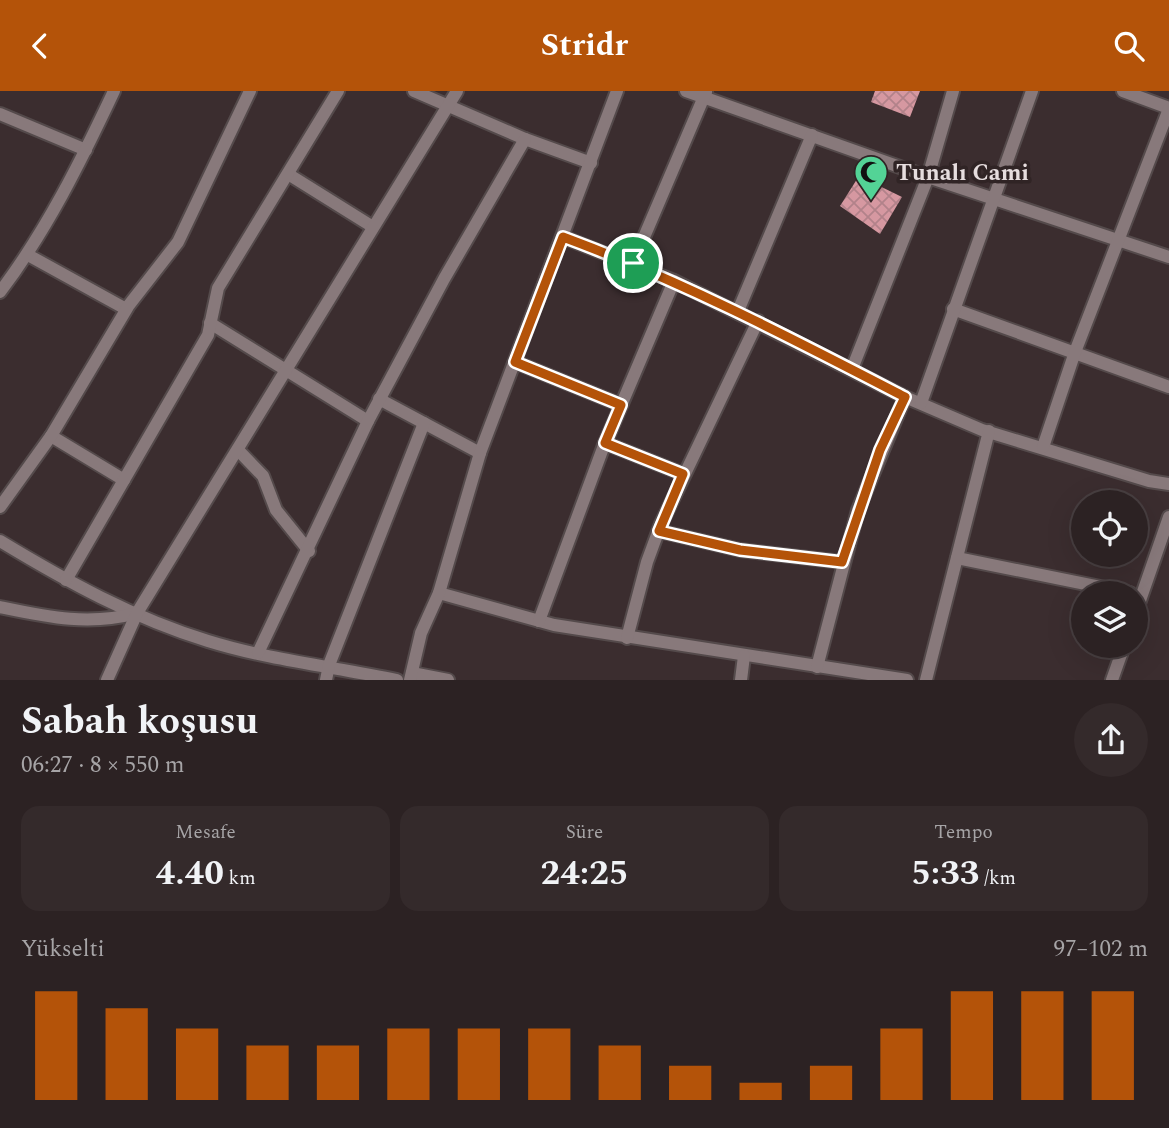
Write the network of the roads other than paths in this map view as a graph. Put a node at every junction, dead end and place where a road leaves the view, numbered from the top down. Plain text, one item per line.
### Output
1 (114, 91) edge
2 (250, 91) edge
3 (338, 91) edge
4 (414, 91) edge
5 (457, 91) edge
6 (617, 91) edge
7 (686, 91) edge
8 (953, 91) edge
9 (1032, 91) edge
10 (1123, 91) edge
11 (705, 94) edge
12 (449, 106) junction
13 (1169, 109) edge
14 (0, 114) edge
15 (812, 135) junction
16 (525, 139) junction
17 (86, 150) junction
18 (591, 163) junction
19 (288, 174) junction
20 (928, 177) junction
21 (996, 198) junction
22 (373, 227) junction
23 (563, 237) junction
24 (1118, 242) junction
25 (28, 255) junction
26 (1169, 257) edge
27 (633, 263) junction
28 (674, 281) junction
29 (0, 292) edge
30 (126, 309) junction
31 (953, 309) junction
32 (738, 311) junction
33 (758, 321) junction
34 (210, 323) junction
35 (1075, 352) junction
36 (515, 362) junction
37 (852, 369) junction
38 (286, 371) junction
39 (1169, 387) edge
40 (905, 397) junction
41 (379, 400) junction
42 (921, 403) junction
43 (621, 405) junction
44 (368, 421) junction
45 (424, 423) junction
46 (989, 431) junction
47 (51, 436) junction
48 (605, 443) junction
49 (1044, 447) junction
50 (238, 450) junction
51 (480, 453) junction
52 (683, 474) junction
53 (124, 480) junction
54 (1169, 484) edge
55 (0, 507) edge
56 (1169, 517) edge
57 (659, 531) junction
58 (0, 541) edge
59 (0, 550) edge
60 (309, 551) junction
61 (25, 557) junction
62 (957, 558) junction
63 (842, 562) junction
64 (66, 580) junction
65 (1071, 581) edge
66 (1142, 581) edge
67 (439, 593) junction
68 (0, 607) edge
69 (137, 613) junction
70 (539, 621) junction
71 (627, 638) junction
72 (258, 653) junction
73 (744, 656) junction
74 (1120, 658) edge
75 (329, 666) junction
76 (817, 667) junction
77 (411, 677) edge
78 (107, 680) edge
79 (326, 680) edge
80 (397, 680) edge
81 (448, 680) edge
82 (741, 680) edge
83 (907, 680) edge
84 (926, 680) edge
85 (1112, 680) edge

1 - 17 street
2 - 30 street
3 - 19 street
4 - 12 street
5 - 12 street
6 - 18 street
7 - 11 street
8 - 20 street
9 - 21 street
10 - 13 street
11 - 15 street
11 - 27 street
12 - 16 street
12 - 22 street
13 - 24 street
14 - 17 street
15 - 20 street
15 - 32 street
16 - 18 street
16 - 41 street
17 - 25 street
18 - 23 street
19 - 22 street
19 - 34 street
20 - 21 street
20 - 37 street
21 - 24 street
21 - 31 street
22 - 38 street
23 - 27 street
23 - 36 street
24 - 26 street
24 - 35 street
25 - 29 street
25 - 30 street
27 - 28 street
28 - 32 street
28 - 43 street
30 - 47 street
31 - 35 street
31 - 42 street
32 - 33 street
33 - 37 street
33 - 52 street
34 - 38 street
34 - 53 street
35 - 39 street
35 - 49 street
36 - 43 street
36 - 51 street
37 - 40 street
38 - 44 street
38 - 50 street
40 - 42 street
40 - 63 street
41 - 44 street
41 - 45 street
42 - 46 street
43 - 48 street
44 - 60 street
45 - 51 street
45 - 75 street
46 - 49 street
46 - 62 street
47 - 53 street
47 - 55 street
48 - 52 street
48 - 70 street
49 - 54 street
50 - 60 street
50 - 69 street
51 - 67 street
52 - 57 street
53 - 64 street
56 - 66 street
57 - 63 street
57 - 71 street
58 - 61 street
59 - 61 street
60 - 72 street
61 - 64 street
62 - 65 street
62 - 84 street
63 - 76 street
64 - 69 street
67 - 70 street
67 - 77 street
68 - 69 street
69 - 72 street
69 - 78 street
70 - 71 street
71 - 73 street
72 - 75 street
73 - 76 street
73 - 82 street
74 - 85 street
75 - 79 street
75 - 80 street
76 - 83 street
77 - 81 street

